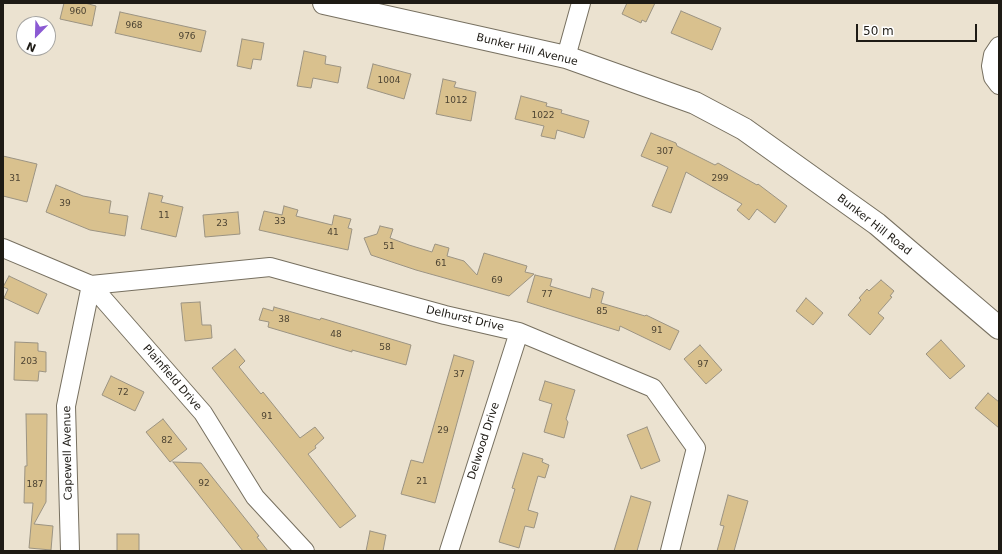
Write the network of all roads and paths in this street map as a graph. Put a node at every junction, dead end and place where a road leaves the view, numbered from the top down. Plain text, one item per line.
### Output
1 (324, 3) edge
2 (581, 3) edge
3 (999, 46) edge
4 (566, 57) junction
5 (999, 85) edge
6 (744, 129) joint
7 (3, 248) edge
8 (91, 285) junction
9 (999, 328) edge
10 (519, 332) junction
11 (70, 551) edge
12 (305, 551) edge
13 (449, 551) edge
14 (670, 551) edge

1 - 4 main road, Bunker Hill Avenue
2 - 4 street
3 - 5 street
4 - 6 main road, Bunker Hill Avenue
6 - 9 main road, Bunker Hill Road
7 - 8 street, Plainfield Drive
8 - 10 street, Delhurst Drive
8 - 11 street, Capewell Avenue
8 - 12 street, Plainfield Drive
10 - 13 street, Delwood Drive
10 - 14 street, Delhurst Drive

